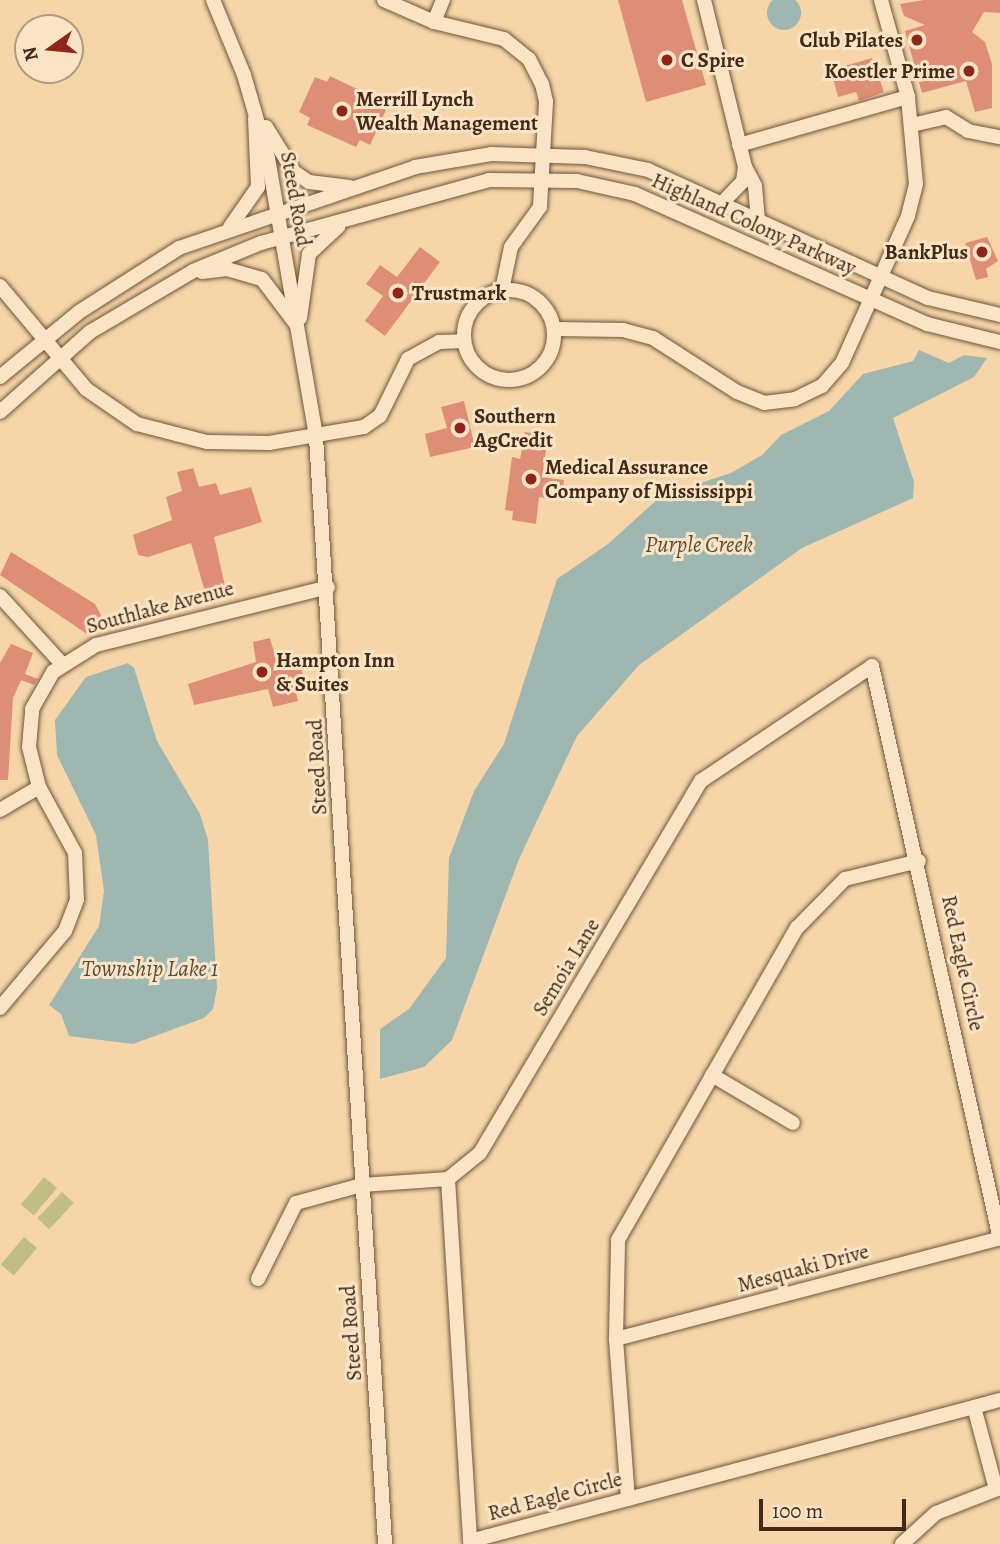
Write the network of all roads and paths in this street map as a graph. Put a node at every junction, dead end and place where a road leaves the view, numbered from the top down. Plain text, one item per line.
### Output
1 (213, 0) edge
2 (384, 0) edge
3 (443, 0) edge
4 (704, 0) edge
5 (881, 0) edge
6 (434, 22) junction
7 (908, 97) junction
8 (256, 110) junction
9 (912, 125) junction
10 (1000, 138) edge
11 (739, 145) junction
12 (544, 153) junction
13 (745, 167) junction
14 (542, 178) junction
15 (351, 187) junction
16 (723, 202) junction
17 (278, 212) junction
18 (358, 216) junction
19 (758, 218) junction
20 (230, 227) junction
21 (282, 238) junction
22 (193, 271) junction
23 (880, 274) junction
24 (0, 286) edge
25 (502, 290) junction
26 (871, 300) junction
27 (1000, 315) edge
28 (298, 326) junction
29 (554, 330) junction
30 (42, 341) junction
31 (464, 341) junction
32 (1000, 342) edge
33 (55, 357) junction
34 (0, 377) edge
35 (0, 412) edge
36 (316, 437) junction
37 (328, 587) junction
38 (0, 596) edge
39 (62, 664) junction
40 (886, 713) joint
41 (39, 787) junction
42 (0, 810) edge
43 (919, 861) junction
44 (0, 1008) edge
45 (712, 1074) junction
46 (793, 1123) dead end
47 (448, 1179) junction
48 (362, 1185) junction
49 (1000, 1239) edge
50 (258, 1279) dead end
51 (616, 1339) junction
52 (1000, 1400) edge
53 (974, 1407) junction
54 (998, 1489) edge
55 (628, 1499) junction
56 (385, 1544) edge
57 (902, 1544) edge

1 - 8 street, Steed Road
2 - 6 street
3 - 6 street
4 - 11 street
5 - 7 street
6 - 12 street
7 - 9 street
7 - 11 street
8 - 15 street
8 - 17 street, Steed Road
8 - 20 street
9 - 10 street
9 - 23 street
11 - 13 street
12 - 14 street
12 - 15 street, Highland Colony Parkway
12 - 16 street, Highland Colony Parkway
13 - 16 street
13 - 19 street
14 - 18 street, Highland Colony Parkway
14 - 25 street
14 - 26 street, Highland Colony Parkway
15 - 17 street, Highland Colony Parkway
16 - 19 street, Highland Colony Parkway
17 - 20 street, Highland Colony Parkway
17 - 21 street, Steed Road
18 - 21 street, Highland Colony Parkway
18 - 28 street
19 - 23 street, Highland Colony Parkway
20 - 30 street, Highland Colony Parkway
21 - 22 street, Highland Colony Parkway
21 - 28 street, Steed Road
22 - 28 street
22 - 33 street, Highland Colony Parkway
23 - 26 street
23 - 27 street, Highland Colony Parkway
24 - 30 street
25 - 29 street
25 - 31 street
26 - 29 street
26 - 32 street, Highland Colony Parkway
28 - 36 street, Steed Road
29 - 31 street
30 - 33 street
30 - 34 street, Highland Colony Parkway
31 - 36 street
33 - 35 street, Highland Colony Parkway
33 - 36 street
36 - 37 street, Steed Road
37 - 39 street, Southlake Avenue
37 - 48 street, Steed Road
38 - 39 street
39 - 41 street, Southlake Avenue
40 - 43 street, Red Eagle Circle
40 - 47 street, Semoia Lane
41 - 42 street
41 - 44 street, Southlake Avenue
43 - 45 street
43 - 49 street, Red Eagle Circle
45 - 46 street
45 - 51 street
47 - 48 street
47 - 55 street, Red Eagle Circle
48 - 50 street
48 - 56 street, Steed Road
49 - 51 street, Mesquaki Drive
51 - 55 street
52 - 53 street, Red Eagle Circle
53 - 54 street
53 - 55 street, Red Eagle Circle
54 - 57 street

